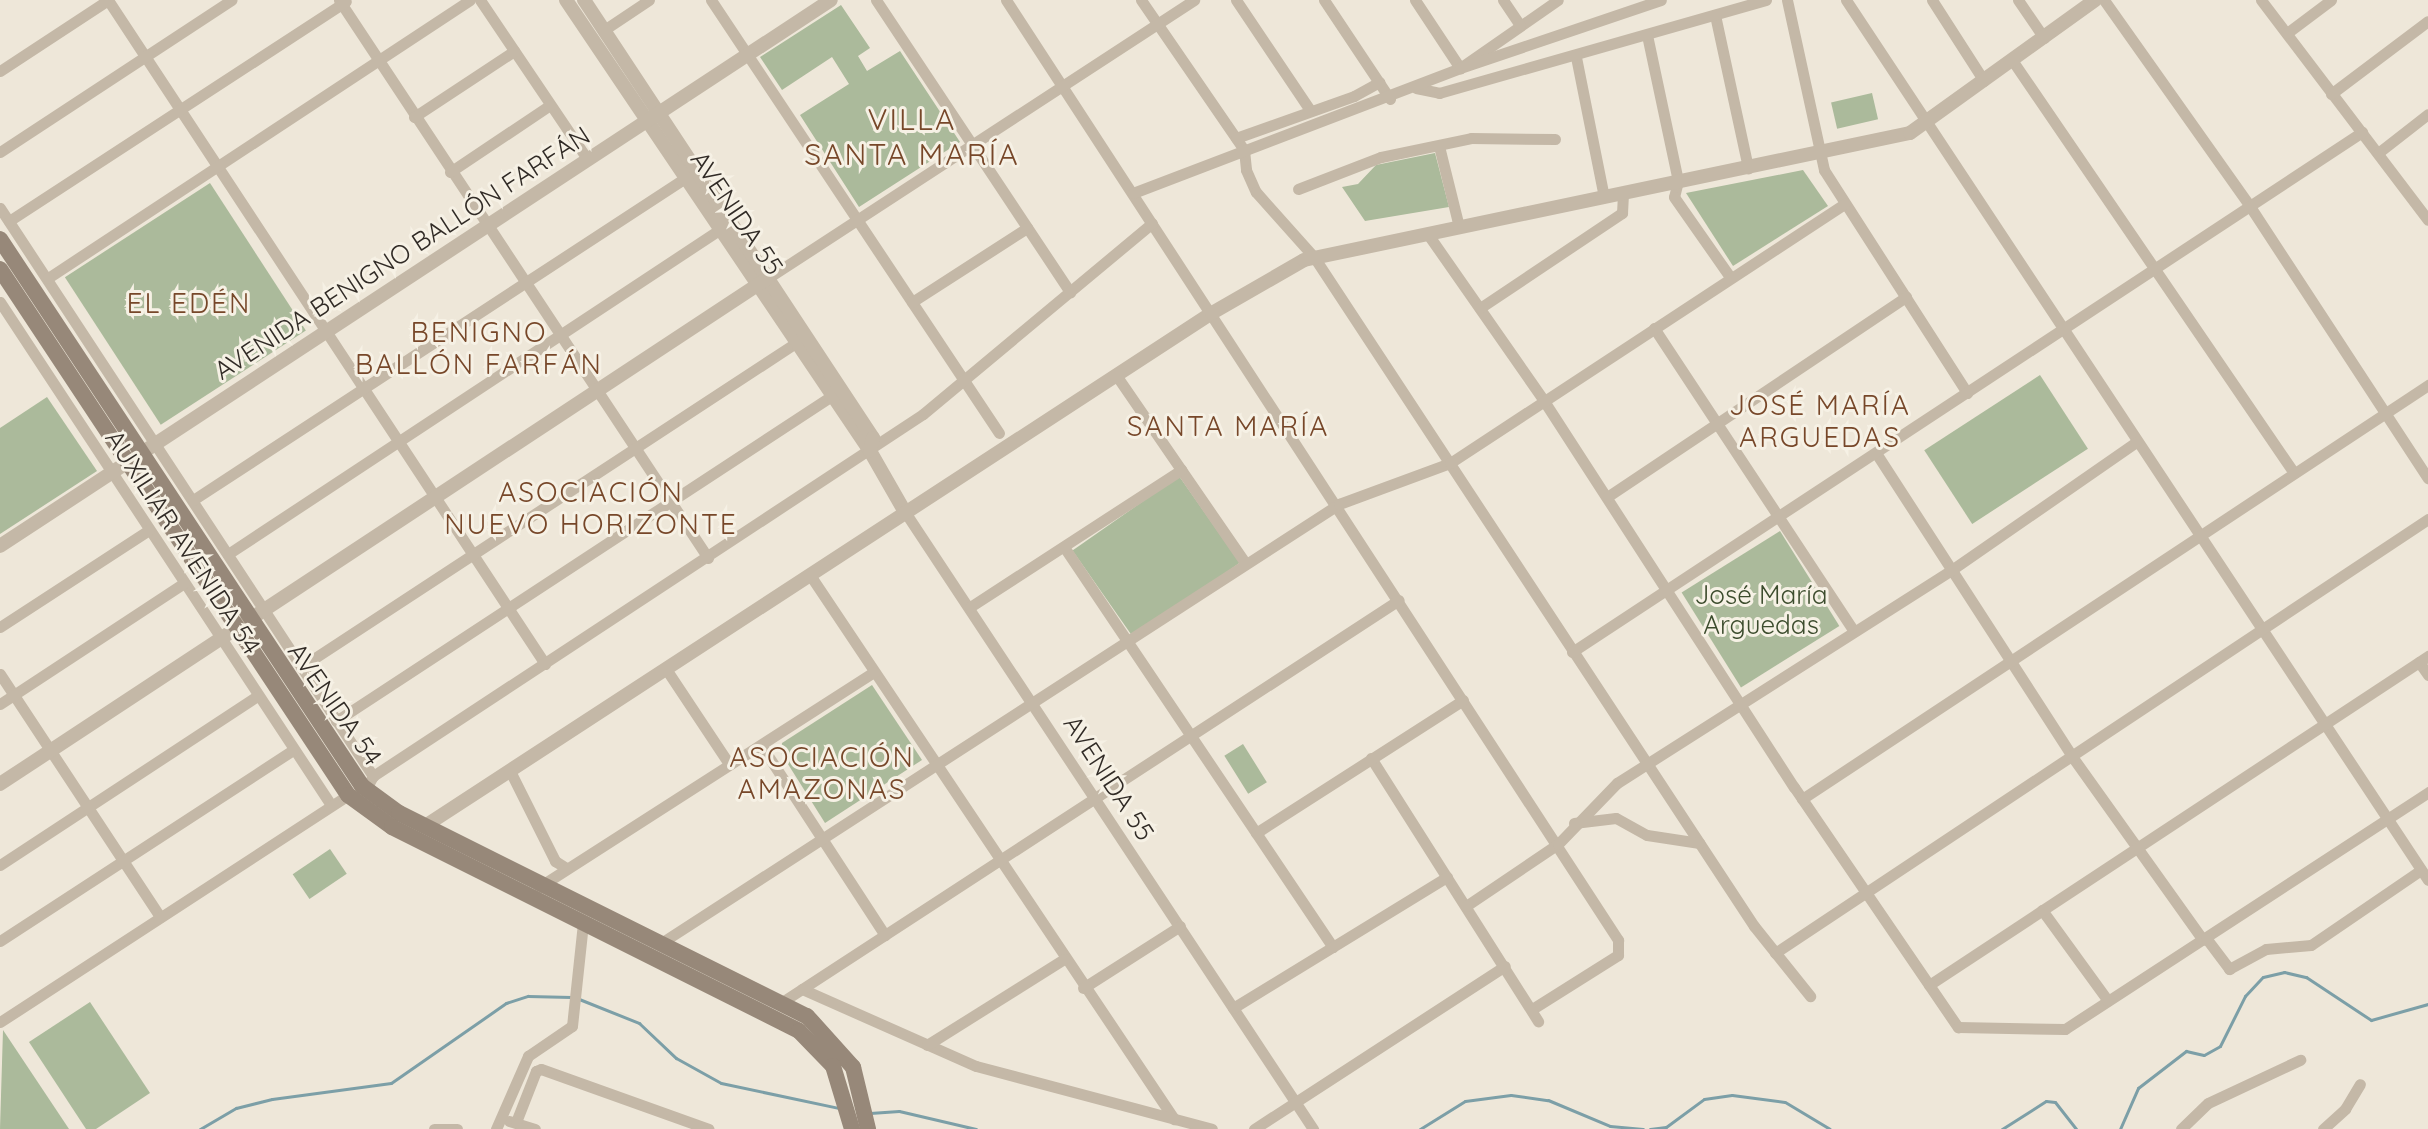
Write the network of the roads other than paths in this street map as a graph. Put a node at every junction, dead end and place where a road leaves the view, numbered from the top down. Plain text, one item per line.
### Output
1 (108, 0) edge
2 (231, 0) edge
3 (470, 0) edge
4 (480, 0) edge
5 (566, 0) edge
6 (584, 0) edge
7 (649, 0) edge
8 (711, 0) edge
9 (831, 0) edge
10 (876, 0) edge
11 (1006, 0) edge
12 (1141, 0) edge
13 (1194, 0) edge
14 (1236, 0) edge
15 (1324, 0) edge
16 (1415, 0) edge
17 (1503, 0) edge
18 (1558, 0) edge
19 (1661, 0) edge
20 (1766, 0) edge
21 (1787, 0) edge
22 (1846, 0) edge
23 (1932, 0) edge
24 (2018, 0) edge
25 (2095, 0) edge
26 (2104, 0) edge
27 (2261, 0) edge
28 (2331, 0) edge
29 (343, 1) edge
30 (1715, 15) junction
31 (2428, 21) edge
32 (1158, 25) junction
33 (1520, 25) junction
34 (604, 30) junction
35 (2287, 33) junction
36 (1647, 35) junction
37 (2044, 38) junction
38 (514, 51) junction
39 (748, 55) junction
40 (145, 57) junction
41 (1576, 57) junction
42 (2012, 60) junction
43 (376, 62) junction
44 (1460, 68) junction
45 (0, 71) edge
46 (1984, 81) junction
47 (1379, 82) junction
48 (1062, 87) junction
49 (1416, 88) junction
50 (2331, 94) junction
51 (1390, 99) junction
52 (550, 105) junction
53 (180, 110) junction
54 (1310, 110) junction
55 (2428, 114) edge
56 (414, 117) junction
57 (653, 117) junction
58 (1927, 124) junction
59 (2362, 132) junction
60 (1236, 138) junction
61 (1555, 139) dead end
62 (972, 144) junction
63 (1439, 146) junction
64 (1244, 150) junction
65 (0, 152) edge
66 (1822, 152) junction
67 (2378, 153) junction
68 (588, 160) junction
69 (217, 167) junction
70 (1748, 168) junction
71 (450, 172) junction
72 (685, 178) junction
73 (1678, 181) junction
74 (1298, 189) dead end
75 (1133, 193) junction
76 (1623, 193) junction
77 (1604, 197) junction
78 (1845, 204) junction
79 (0, 208) edge
80 (2251, 208) junction
81 (2426, 213) edge
82 (856, 220) junction
83 (9, 221) junction
84 (1152, 223) junction
85 (485, 227) junction
86 (1459, 227) junction
87 (1027, 228) junction
88 (719, 230) junction
89 (1427, 233) junction
90 (0, 239) edge
91 (1314, 257) junction
92 (0, 269) edge
93 (2152, 270) junction
94 (1730, 277) junction
95 (48, 278) junction
96 (762, 282) junction
97 (523, 283) junction
98 (1070, 292) junction
99 (1906, 297) junction
100 (912, 302) junction
101 (1, 307) edge
102 (1480, 308) junction
103 (1212, 313) junction
104 (1654, 328) junction
105 (2064, 328) junction
106 (324, 333) junction
107 (558, 336) junction
108 (794, 344) junction
109 (1116, 375) junction
110 (964, 382) junction
111 (2428, 385) edge
112 (362, 390) junction
113 (596, 392) junction
114 (1967, 393) junction
115 (830, 397) junction
116 (1544, 401) junction
117 (2384, 413) junction
118 (1718, 422) junction
119 (999, 433) dead end
120 (396, 442) junction
121 (2136, 442) junction
122 (157, 444) junction
123 (634, 448) junction
124 (870, 451) junction
125 (1876, 453) junction
126 (134, 460) junction
127 (1450, 463) junction
128 (1181, 470) junction
129 (2294, 473) junction
130 (112, 474) junction
131 (2428, 478) edge
132 (1607, 497) junction
133 (433, 499) junction
134 (193, 500) junction
135 (671, 502) junction
136 (1339, 504) junction
137 (905, 512) junction
138 (1780, 519) junction
139 (2428, 519) edge
140 (149, 530) junction
141 (2199, 538) junction
142 (0, 546) edge
143 (1064, 547) junction
144 (228, 554) junction
145 (473, 554) junction
146 (708, 558) junction
147 (1246, 564) junction
148 (1950, 571) junction
149 (810, 575) junction
150 (184, 583) junction
151 (1668, 591) junction
152 (1399, 600) junction
153 (970, 607) junction
154 (508, 608) junction
155 (264, 610) junction
156 (242, 625) junction
157 (0, 627) edge
158 (1853, 630) junction
159 (2260, 631) junction
160 (220, 639) junction
161 (1128, 640) junction
162 (1572, 652) junction
163 (2424, 659) edge
164 (2012, 662) junction
165 (545, 664) junction
166 (301, 667) junction
167 (666, 669) junction
168 (874, 672) junction
169 (0, 674) edge
170 (2428, 675) edge
171 (13, 695) junction
172 (257, 696) junction
173 (1463, 700) junction
174 (1031, 702) junction
175 (0, 704) edge
176 (1741, 705) junction
177 (336, 721) junction
178 (2321, 722) junction
179 (1188, 737) junction
180 (761, 745) junction
181 (293, 750) junction
182 (50, 751) junction
183 (2071, 755) junction
184 (1371, 758) junction
185 (1646, 763) junction
186 (729, 764) junction
187 (935, 765) junction
188 (510, 771) junction
189 (370, 783) junction
190 (0, 784) edge
191 (2428, 792) edge
192 (348, 795) junction
193 (1093, 799) junction
194 (1802, 799) junction
195 (331, 805) junction
196 (88, 808) junction
197 (2387, 819) junction
198 (1574, 823) junction
199 (425, 826) junction
200 (1256, 833) junction
201 (822, 839) junction
202 (1558, 844) junction
203 (1700, 844) junction
204 (2133, 849) junction
205 (122, 861) junction
206 (997, 862) junction
207 (0, 865) edge
208 (566, 868) junction
209 (2425, 875) edge
210 (1447, 877) junction
211 (542, 884) junction
212 (1865, 894) junction
213 (530, 896) junction
214 (1466, 906) junction
215 (2042, 910) junction
216 (160, 917) junction
217 (583, 923) junction
218 (1180, 926) junction
219 (885, 935) junction
220 (2204, 939) junction
221 (0, 941) edge
222 (661, 943) junction
223 (1333, 947) junction
224 (1775, 953) junction
225 (1064, 959) junction
226 (1505, 966) junction
227 (1929, 985) junction
228 (1083, 988) junction
229 (802, 989) junction
230 (1810, 996) dead end
231 (2108, 1001) junction
232 (782, 1002) junction
233 (1233, 1008) junction
234 (1534, 1008) junction
235 (1538, 1021) dead end
236 (0, 1022) edge
237 (927, 1045) junction
238 (2300, 1060) dead end
239 (2360, 1084) dead end
240 (1297, 1102) junction
241 (1174, 1119) junction
242 (516, 1122) junction
243 (498, 1124) edge
244 (434, 1129) edge
245 (457, 1129) edge
246 (535, 1129) edge
247 (709, 1129) edge
248 (852, 1129) edge
249 (868, 1129) edge
250 (1212, 1129) edge
251 (1254, 1129) edge
252 (1313, 1129) edge
253 (2181, 1129) edge
254 (2323, 1129) edge

1 - 40 street
1 - 45 street
2 - 40 street
3 - 43 street
4 - 38 street
5 - 57 street, AVENIDA 55
6 - 34 street, AVENIDA 55
7 - 34 street
8 - 39 street
9 - 39 street, AVENIDA BENIGNO BALLÓN FARFÁN
10 - 62 street
11 - 48 street
12 - 32 street
13 - 32 street
14 - 54 street
15 - 47 street
16 - 44 street
17 - 33 street
18 - 33 street
19 - 44 street
20 - 30 street
21 - 66 street
22 - 58 street
23 - 46 street
24 - 37 street
25 - 37 street
26 - 80 street
27 - 35 street
28 - 35 street
29 - 43 street
29 - 53 street
30 - 36 street
30 - 70 street
31 - 50 street
32 - 48 street
32 - 60 street
33 - 44 street
34 - 57 street, AVENIDA 55
35 - 50 street
36 - 41 street
36 - 73 street
37 - 42 street
38 - 52 street
38 - 56 street
39 - 57 street, AVENIDA BENIGNO BALLÓN FARFÁN
39 - 82 street
40 - 53 street
40 - 65 street
41 - 49 street
41 - 77 street
42 - 46 street
42 - 93 street
43 - 56 street
43 - 69 street
44 - 49 street
46 - 58 street
47 - 51 street
47 - 54 street
48 - 62 street
48 - 75 street
49 - 51 street
50 - 59 street
51 - 64 street
52 - 68 street
52 - 71 street
53 - 69 street
53 - 83 street
54 - 60 street
55 - 67 street
56 - 71 street
57 - 68 street, AVENIDA BENIGNO BALLÓN FARFÁN
57 - 72 street, AVENIDA 55
57 - 96 street, AVENIDA 55
58 - 66 street
58 - 105 street
59 - 67 street
59 - 80 street
60 - 64 street
61 - 63 street
62 - 82 street
62 - 87 street
63 - 74 street
63 - 86 street
64 - 75 street
64 - 91 street
66 - 70 street
66 - 78 street
67 - 81 street
68 - 85 street, AVENIDA BENIGNO BALLÓN FARFÁN
69 - 95 street
69 - 106 street
70 - 73 street
71 - 85 street
72 - 88 street, AVENIDA 55
72 - 97 street
73 - 76 street
73 - 94 street
75 - 84 street
76 - 77 street
76 - 102 street
77 - 86 street
78 - 94 street
78 - 99 street
79 - 83 street
80 - 93 street
80 - 117 street
82 - 96 street
82 - 100 street
83 - 95 street
84 - 98 street
84 - 103 street
85 - 97 street
85 - 106 street, AVENIDA BENIGNO BALLÓN FARFÁN
86 - 89 street
87 - 98 street
87 - 100 street
88 - 96 street, AVENIDA 55
88 - 107 street
89 - 91 street
89 - 102 street
90 - 126 main road, AVENIDA 54
91 - 103 street
91 - 127 street
92 - 126 main road, AVENIDA 54
93 - 105 street
93 - 129 street
94 - 104 street
95 - 122 street
96 - 108 street, AVENIDA 55
96 - 113 street
96 - 124 street, AVENIDA 55
97 - 107 street
97 - 112 street
98 - 110 street
99 - 114 street
99 - 118 street
100 - 110 street
101 - 130 street, AUXILIAR AVENIDA 54
102 - 116 street
103 - 109 street
103 - 136 street
104 - 116 street
104 - 118 street
105 - 114 street
105 - 121 street
106 - 112 street
106 - 122 street, AVENIDA BENIGNO BALLÓN FARFÁN
107 - 113 street
107 - 120 street
108 - 115 street, AVENIDA 55
108 - 123 street
109 - 128 street
109 - 137 street
110 - 119 street
110 - 124 street
111 - 117 street
112 - 120 street
112 - 134 street
113 - 123 street
113 - 133 street
114 - 125 street
115 - 124 street, AVENIDA 55
115 - 135 street
116 - 127 street
116 - 132 street
117 - 129 street
117 - 131 street
118 - 132 street
118 - 138 street
120 - 133 street
120 - 144 street
121 - 141 street
121 - 148 street
122 - 126 street, AVENIDA BENIGNO BALLÓN FARFÁN
122 - 134 street
123 - 135 street
123 - 145 street
124 - 137 street, AVENIDA 55
124 - 146 street
125 - 138 street
125 - 148 street
126 - 130 street, AVENIDA BENIGNO BALLÓN FARFÁN
126 - 156 main road, AVENIDA 54
127 - 136 street
127 - 162 street
128 - 143 street
128 - 147 street
129 - 141 street
130 - 140 street, AUXILIAR AVENIDA 54
130 - 142 street, AVENIDA BENIGNO BALLÓN FARFÁN
132 - 151 street
133 - 145 street
133 - 155 street
134 - 144 street
135 - 146 street
135 - 154 street
136 - 147 street
136 - 152 street
137 - 149 street
137 - 153 street, AVENIDA 55
138 - 151 street
138 - 158 street
139 - 159 street
140 - 150 street, AUXILIAR AVENIDA 54
140 - 157 street
141 - 159 street
141 - 164 street
143 - 153 street
143 - 161 street
144 - 155 street
145 - 154 street
145 - 166 street
146 - 165 street
147 - 161 street
148 - 158 street
148 - 164 street
149 - 167 street
149 - 168 street
150 - 160 street, AUXILIAR AVENIDA 54
150 - 171 street
151 - 162 street
151 - 176 street
152 - 173 street
152 - 179 street
153 - 174 street, AVENIDA 55
154 - 165 street
154 - 177 street
155 - 156 street
155 - 166 street
156 - 160 street
156 - 189 main road, AVENIDA 54
156 - 192 main road, AVENIDA 54
158 - 176 street
159 - 178 street
159 - 183 street
160 - 172 street, AUXILIAR AVENIDA 54
160 - 182 street
161 - 174 street
161 - 179 street
162 - 185 street
163 - 170 street
163 - 178 street
164 - 183 street
164 - 194 street
165 - 189 street
166 - 177 street
167 - 186 street
167 - 188 street
168 - 180 street
168 - 187 street
169 - 171 street
171 - 175 street
171 - 182 street
172 - 181 street, AUXILIAR AVENIDA 54
172 - 196 street
173 - 184 street
173 - 202 street
174 - 187 street
174 - 193 street, AVENIDA 55
176 - 185 street
176 - 194 street
177 - 189 street
178 - 197 street
178 - 204 street
179 - 193 street
179 - 200 street
180 - 186 street
180 - 201 street
181 - 195 street, AUXILIAR AVENIDA 54
181 - 205 street
182 - 190 street
182 - 196 street
183 - 204 street
183 - 212 street
184 - 200 street
184 - 210 street
185 - 198 street
185 - 203 street
186 - 208 street
187 - 201 street
187 - 206 street
188 - 199 street
188 - 208 street
189 - 199 main road, AVENIDA 54
191 - 197 street
192 - 195 street
192 - 213 main road, AVENIDA 54
193 - 206 street
193 - 218 street, AVENIDA 55
194 - 212 street
195 - 216 street
196 - 205 street
196 - 207 street
197 - 209 street
197 - 220 street
198 - 202 street
198 - 203 street
199 - 211 main road, AVENIDA 54
200 - 223 street
201 - 219 street
201 - 222 street
202 - 214 street
202 - 234 street
203 - 224 street
204 - 215 street
204 - 220 street
205 - 216 street
205 - 221 street
206 - 219 street
206 - 225 street
208 - 211 street
209 - 220 street
210 - 214 street
210 - 223 street
211 - 213 street
211 - 222 main road, AVENIDA 54
212 - 224 street
212 - 227 street
213 - 217 main road, AVENIDA 54
214 - 226 street
215 - 227 street
215 - 231 street
216 - 236 street
217 - 243 street
217 - 248 main road, AVENIDA 54
218 - 228 street
218 - 233 street, AVENIDA 55
219 - 229 street
220 - 231 street
222 - 232 main road, AVENIDA 54
223 - 233 street
224 - 230 street
225 - 228 street
225 - 237 street
226 - 234 street
226 - 240 street
227 - 231 street
228 - 241 street
229 - 232 street
229 - 237 street
232 - 249 main road, AVENIDA 54
233 - 240 street, AVENIDA 55
234 - 235 street
237 - 241 street
238 - 253 street
239 - 254 street
240 - 251 street
240 - 252 street, AVENIDA 55
241 - 250 street
242 - 243 street
242 - 246 street
242 - 247 street
244 - 245 street

